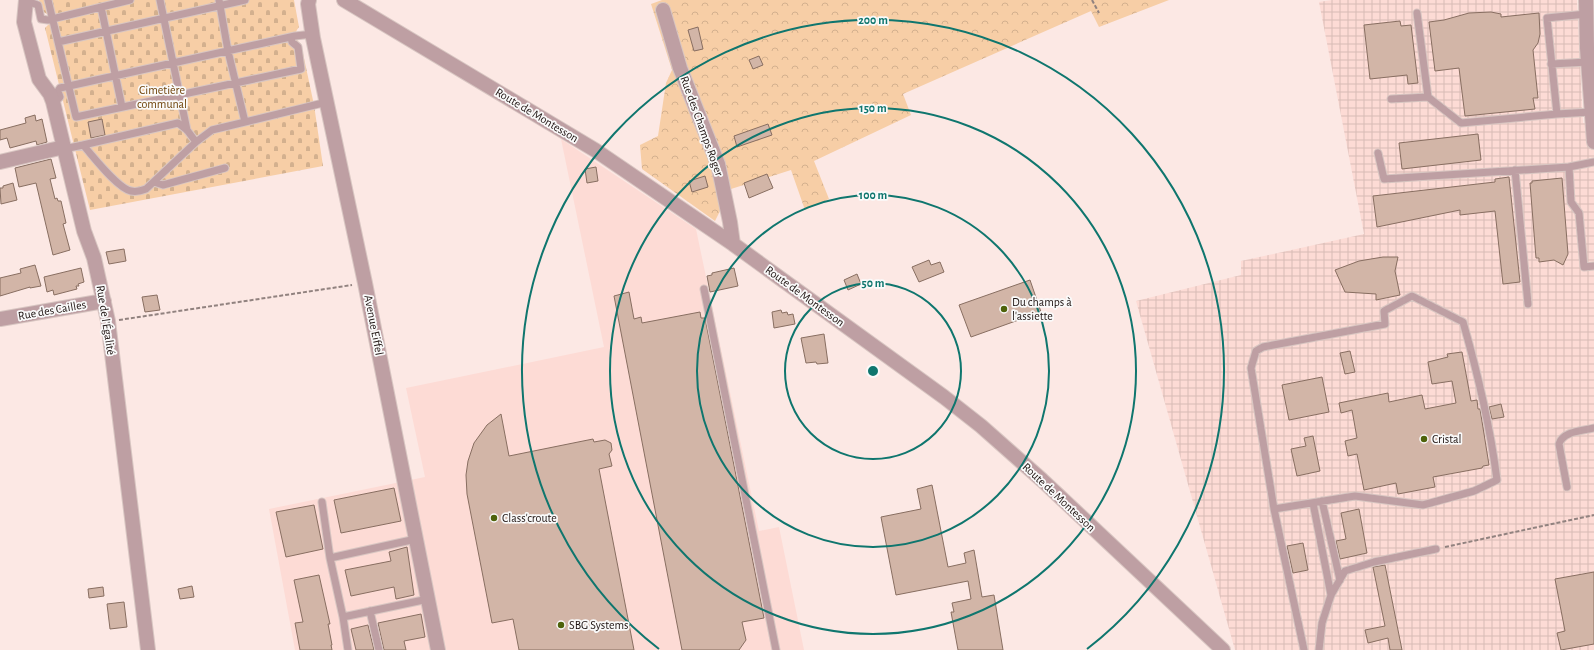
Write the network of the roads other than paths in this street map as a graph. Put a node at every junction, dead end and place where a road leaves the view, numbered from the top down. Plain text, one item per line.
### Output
1 (26, 0) edge
2 (48, 0) edge
3 (130, 0) edge
4 (160, 0) edge
5 (245, 0) edge
6 (310, 0) edge
7 (344, 0) edge
8 (1586, 0) edge
9 (219, 3) edge
10 (101, 7) junction
11 (663, 10) dead end
12 (1417, 13) dead end
13 (1586, 14) junction
14 (164, 18) junction
15 (53, 19) junction
16 (106, 32) junction
17 (313, 34) junction
18 (291, 37) junction
19 (58, 42) junction
20 (228, 51) junction
21 (1588, 62) junction
22 (174, 63) junction
23 (1551, 64) junction
24 (115, 76) junction
25 (236, 83) junction
26 (68, 86) junction
27 (180, 95) junction
28 (1428, 97) junction
29 (1391, 99) dead end
30 (53, 102) junction
31 (327, 102) junction
32 (122, 107) junction
33 (1590, 112) junction
34 (1557, 114) junction
35 (245, 122) junction
36 (187, 130) junction
37 (196, 142) junction
38 (1594, 142) edge
39 (83, 145) junction
40 (64, 148) junction
41 (1378, 153) dead end
42 (0, 162) edge
43 (1594, 162) edge
44 (1569, 167) junction
45 (225, 168) dead end
46 (1515, 170) junction
47 (154, 182) junction
48 (733, 244) junction
49 (1594, 266) edge
50 (704, 289) dead end
51 (104, 301) junction
52 (1528, 304) dead end
53 (0, 320) edge
54 (1594, 428) edge
55 (1568, 486) dead end
56 (1322, 501) junction
57 (322, 502) dead end
58 (1313, 503) junction
59 (1274, 508) junction
60 (416, 539) junction
61 (1436, 549) road end
62 (330, 558) junction
63 (1340, 580) junction
64 (1330, 595) junction
65 (428, 599) junction
66 (370, 611) junction
67 (343, 617) junction
68 (148, 650) edge
69 (348, 650) edge
70 (379, 650) edge
71 (438, 650) edge
72 (776, 650) edge
73 (1223, 650) edge
74 (1304, 650) edge
75 (1319, 650) edge

1 - 15 lane
1 - 30 street, Rue de l'Égalité
2 - 15 lane
3 - 10 lane
4 - 14 lane
5 - 9 lane
6 - 17 street, Avenue Eiffel
7 - 48 street, Route de Montesson
8 - 13 street
9 - 14 lane
9 - 20 lane
10 - 15 lane
10 - 16 lane
11 - 48 street, Rue des Champs Roger
12 - 28 lane
13 - 21 street
13 - 23 lane
14 - 16 lane
14 - 22 lane
15 - 19 lane
16 - 19 lane
16 - 24 lane
17 - 18 lane
17 - 31 street, Avenue Eiffel
18 - 20 lane
18 - 25 lane
19 - 26 lane
20 - 22 lane
20 - 25 lane
21 - 23 lane
21 - 33 street
22 - 24 lane
22 - 27 lane
23 - 34 lane
24 - 26 lane
24 - 32 lane
25 - 27 lane
25 - 35 lane
26 - 30 lane
26 - 32 lane
27 - 32 lane
27 - 36 lane
28 - 29 lane
28 - 34 lane
30 - 40 street, Rue de l'Égalité
31 - 35 lane
31 - 60 street, Avenue Eiffel
33 - 34 lane
33 - 38 street
35 - 37 lane
36 - 37 lane
36 - 39 lane
37 - 47 lane
39 - 40 lane
39 - 47 lane
40 - 42 street
40 - 51 street, Rue de l'Égalité
41 - 46 lane
43 - 44 lane
44 - 46 lane
44 - 49 lane
45 - 47 lane
46 - 52 lane
48 - 73 street, Route de Montesson
50 - 72 lane
51 - 53 street, Rue des Cailles
51 - 68 street, Rue de l'Égalité
54 - 55 lane
56 - 58 lane
56 - 59 lane
56 - 63 lane
57 - 62 lane
58 - 59 lane
58 - 64 lane
59 - 74 lane
60 - 62 lane
60 - 65 street, Avenue Eiffel
61 - 63 lane
62 - 67 lane
63 - 64 lane
64 - 75 lane
65 - 66 lane
65 - 71 street, Avenue Eiffel
66 - 67 lane
66 - 70 lane
67 - 69 lane

